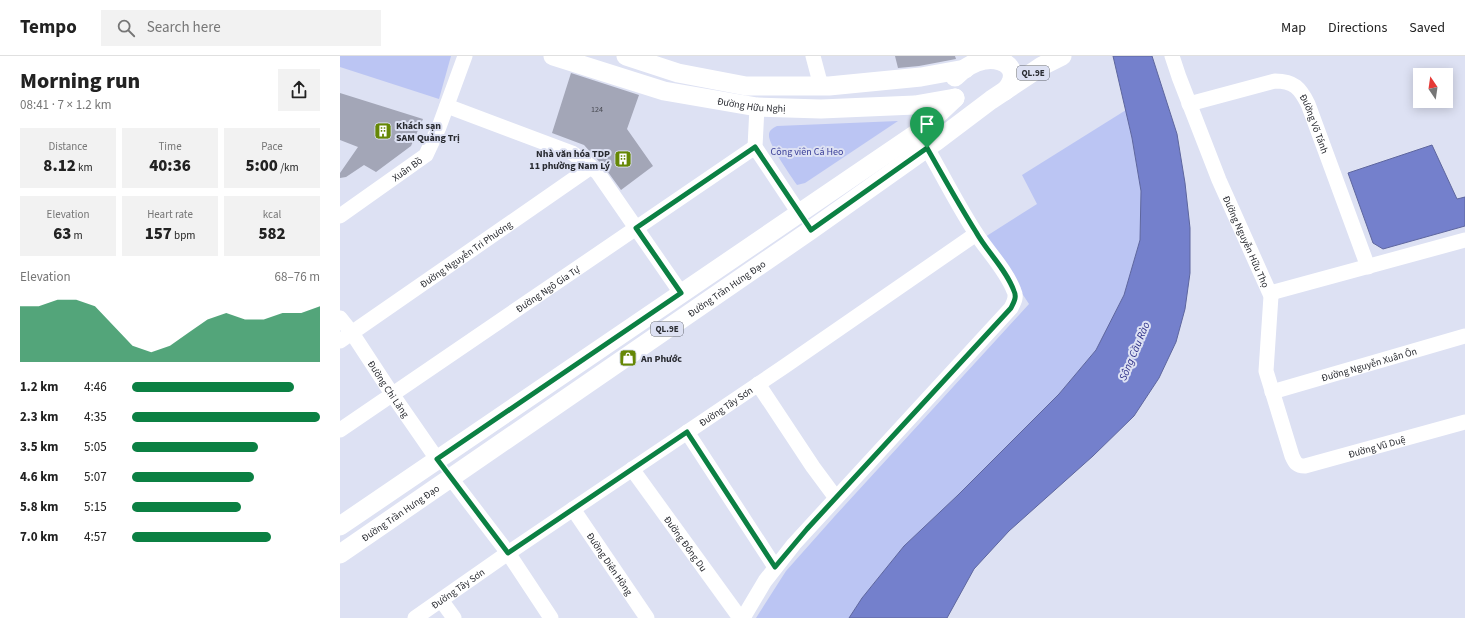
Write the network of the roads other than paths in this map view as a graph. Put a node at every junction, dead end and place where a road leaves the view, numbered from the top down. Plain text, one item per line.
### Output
1 (465, 56) edge
2 (626, 56) edge
3 (813, 56) edge
4 (1062, 56) edge
5 (1172, 56) edge
6 (558, 57) edge
7 (1000, 58) edge
8 (581, 60) edge
9 (965, 69) junction
10 (821, 86) junction
11 (998, 96) junction
12 (955, 98) junction
13 (1189, 104) junction
14 (447, 106) junction
15 (757, 107) junction
16 (755, 147) junction
17 (927, 148) junction
18 (591, 167) junction
19 (799, 213) junction
20 (340, 216) edge
21 (636, 228) junction
22 (811, 230) junction
23 (976, 234) junction
24 (1465, 240) edge
25 (1368, 266) junction
26 (681, 293) junction
27 (1271, 296) junction
28 (340, 318) edge
29 (1465, 336) edge
30 (346, 337) edge
31 (758, 384) junction
32 (1272, 392) junction
33 (392, 394) junction
34 (1465, 422) edge
35 (340, 430) edge
36 (687, 432) junction
37 (1292, 456) joint
38 (437, 459) junction
39 (632, 469) junction
40 (450, 477) junction
41 (836, 498) junction
42 (573, 509) junction
43 (340, 526) edge
44 (508, 553) junction
45 (340, 554) edge
46 (775, 567) junction
47 (441, 600) junction
48 (415, 618) edge
49 (454, 618) edge
50 (551, 618) edge
51 (647, 618) edge
52 (742, 618) edge

1 - 14 street, Xuân Bồ
2 - 10 main road, Đường Hữu Nghị
3 - 10 street
4 - 11 main road, Đường Trần Hưng Đạo / QL.9E
5 - 13 street, Đường Nguyễn Hữu Thọ
6 - 8 main road, Đường Hữu Nghị
7 - 9 main road
7 - 11 main road
8 - 15 main road, Đường Hữu Nghị
9 - 10 main road, Đường Hữu Nghị
9 - 12 main road
11 - 12 main road, Đường Trần Hưng Đạo
11 - 17 main road, Đường Trần Hưng Đạo / QL.9E
12 - 15 main road, Đường Hữu Nghị
12 - 19 main road, Đường Trần Hưng Đạo / QL.9E
13 - 25 street, Đường Võ Tánh
13 - 27 street, Đường Nguyễn Hữu Thọ
14 - 18 street
14 - 20 street, Xuân Bồ
15 - 16 street
16 - 19 street
16 - 21 street, Đường Ngô Gia Tự
17 - 22 main road, Đường Trần Hưng Đạo / QL.9E
17 - 23 street
18 - 21 street
18 - 30 street, Đường Nguyễn Tri Phương
19 - 22 main road
19 - 26 main road, Đường Trần Hưng Đạo / QL.9E
21 - 26 street
21 - 33 street, Đường Ngô Gia Tự
22 - 40 main road, Đường Trần Hưng Đạo / QL.9E
23 - 31 street, Đường Tây Sơn
23 - 41 street
24 - 25 street
25 - 27 street
26 - 38 main road, Đường Trần Hưng Đạo / QL.9E
27 - 32 street, Đường Nguyễn Hữu Thọ
28 - 30 street, Đường Chi Lăng
29 - 32 street, Đường Nguyễn Xuân Ôn
30 - 33 street, Đường Chi Lăng
31 - 36 street, Đường Tây Sơn
31 - 41 street
32 - 37 street, Đường Nguyễn Hữu Thọ
33 - 35 street, Đường Ngô Gia Tự
33 - 38 street, Đường Chi Lăng
34 - 37 street, Đường Vũ Duệ
36 - 39 street, Đường Tây Sơn
36 - 46 street
38 - 40 main road
38 - 43 main road, Đường Trần Hưng Đạo / QL.9E
39 - 42 street, Đường Tây Sơn
39 - 52 street, Đường Đông Du
40 - 44 street
40 - 45 main road, Đường Trần Hưng Đạo / QL.9E
41 - 46 street
42 - 44 street, Đường Tây Sơn
42 - 51 street, Đường Diên Hồng
44 - 47 street, Đường Tây Sơn
44 - 50 street
46 - 52 street
47 - 48 street, Đường Tây Sơn
47 - 49 street

